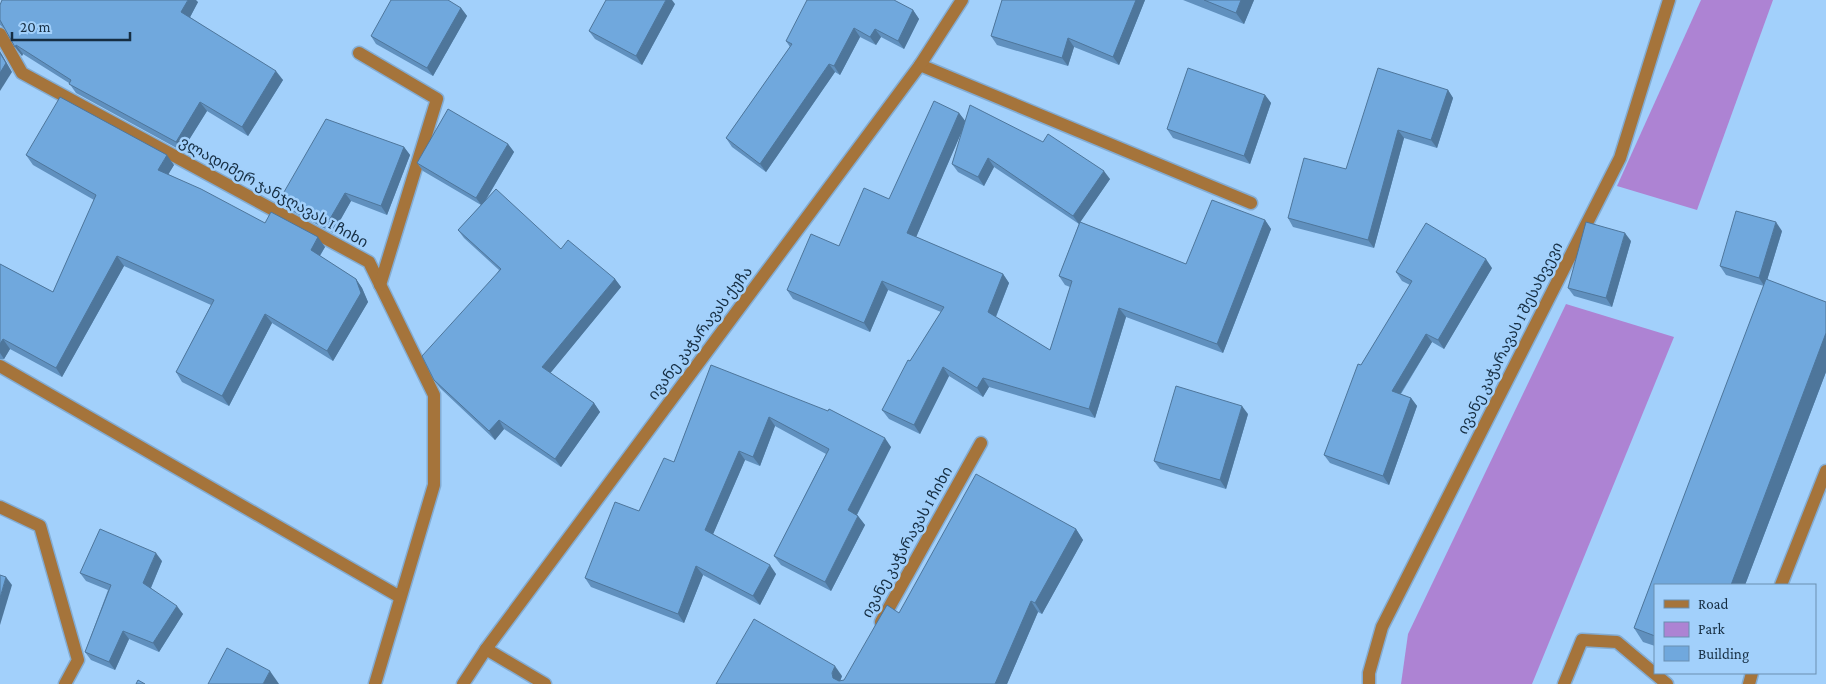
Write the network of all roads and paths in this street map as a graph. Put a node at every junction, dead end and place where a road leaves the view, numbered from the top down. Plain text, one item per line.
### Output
1 (962, 0) edge
2 (1669, 0) edge
3 (0, 34) edge
4 (359, 53) dead end
5 (920, 65) junction
6 (1251, 203) dead end
7 (380, 286) junction
8 (0, 366) edge
9 (981, 443) dead end
10 (1826, 471) edge
11 (0, 507) edge
12 (1780, 584) edge
13 (400, 597) junction
14 (876, 632) edge
15 (486, 649) junction
16 (1654, 673) edge
17 (1655, 674) edge
18 (65, 684) edge
19 (375, 684) edge
20 (463, 684) edge
21 (545, 684) edge
22 (1369, 684) edge
23 (1564, 684) edge
24 (1667, 684) edge

1 - 5 street, ივანე კაჭარავას ქუჩა
2 - 22 street, ივანე კაჭარავას I შესახვევი
3 - 7 street, ვლადიმერ ჯანჯღავას I ჩიხი
4 - 7 street
5 - 6 street
5 - 15 street, ივანე კაჭარავას ქუჩა
7 - 13 street, ვლადიმერ ჯანჯღავას I ჩიხი
8 - 13 street
9 - 14 street, ივანე კაჭარავას I ჩიხი
10 - 12 street
11 - 18 street
13 - 19 street, ვლადიმერ ჯანჯღავას I ჩიხი
15 - 20 street, ივანე კაჭარავას ქუჩა
15 - 21 street
16 - 23 street
17 - 24 street

